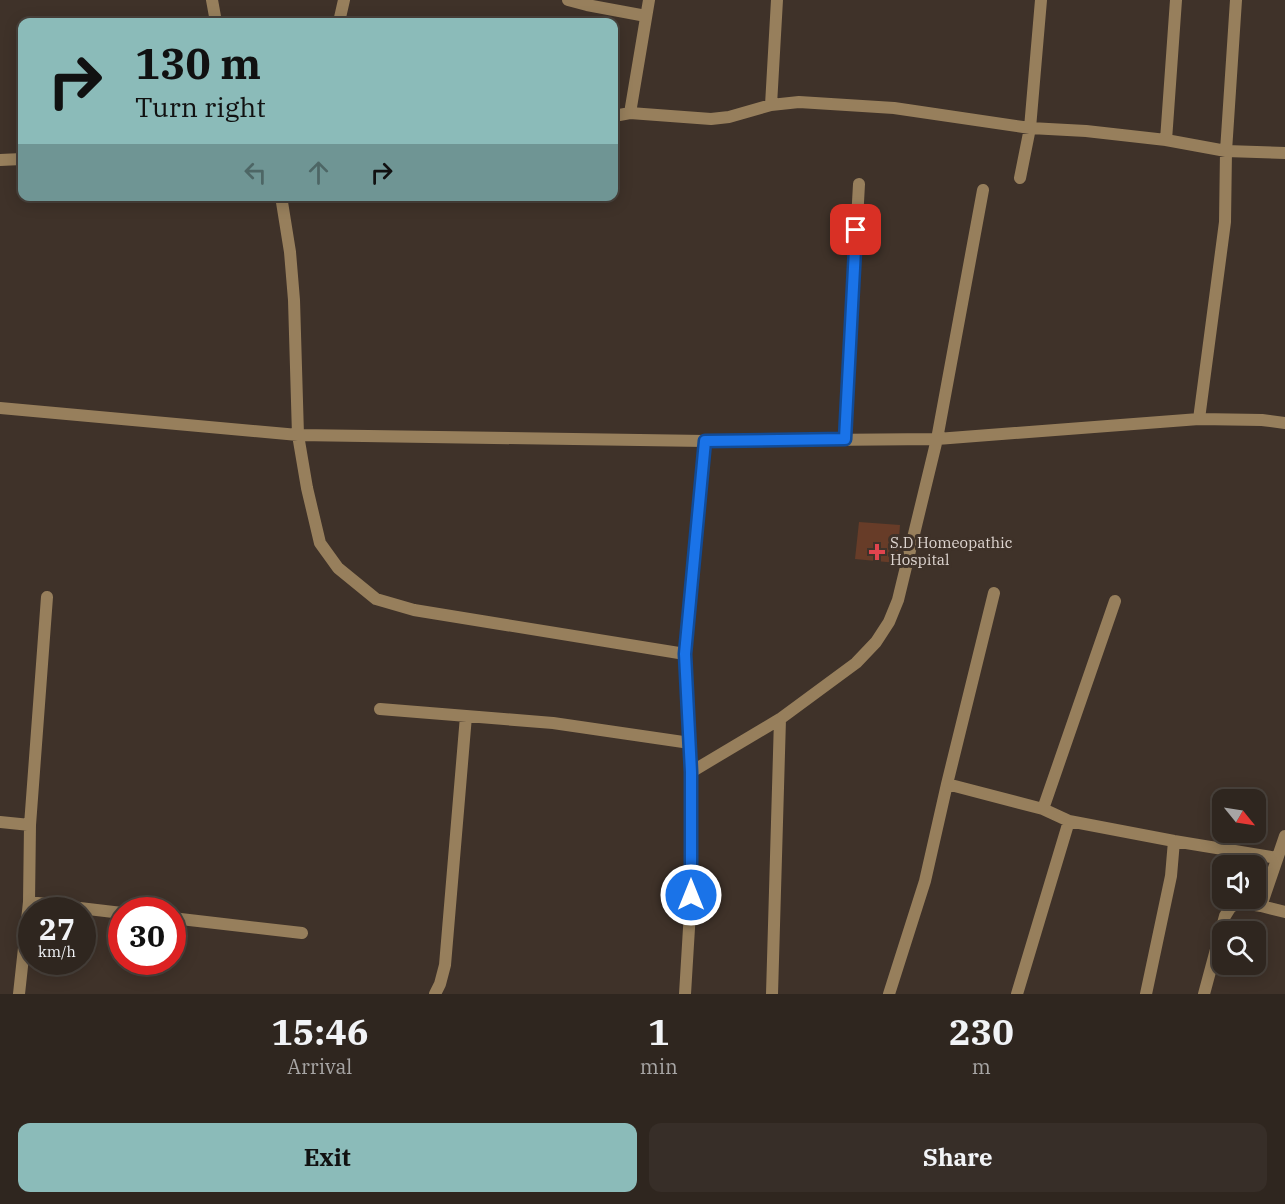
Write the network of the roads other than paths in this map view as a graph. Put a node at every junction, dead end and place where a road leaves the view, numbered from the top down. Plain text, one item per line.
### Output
1 (212, 0) edge
2 (344, 0) edge
3 (568, 0) edge
4 (649, 0) edge
5 (777, 0) edge
6 (1041, 0) edge
7 (1176, 0) edge
8 (1236, 0) edge
9 (646, 16) junction
10 (215, 18) edge
11 (340, 18) edge
12 (771, 105) junction
13 (630, 113) junction
14 (618, 115) edge
15 (1030, 128) junction
16 (1166, 140) junction
17 (1226, 151) junction
18 (1285, 153) edge
19 (18, 159) edge
20 (0, 160) edge
21 (1020, 178) dead end
22 (859, 184) dead end
23 (982, 190) dead end
24 (282, 201) edge
25 (0, 408) edge
26 (1199, 419) junction
27 (1285, 423) edge
28 (298, 435) junction
29 (845, 439) junction
30 (937, 439) junction
31 (705, 441) junction
32 (994, 594) dead end
33 (47, 597) dead end
34 (1115, 601) dead end
35 (685, 654) junction
36 (380, 709) dead end
37 (466, 716) junction
38 (780, 720) junction
39 (690, 744) junction
40 (691, 772) junction
41 (947, 784) junction
42 (1043, 809) junction
43 (1069, 820) junction
44 (0, 822) edge
45 (30, 825) junction
46 (1284, 840) edge
47 (1174, 841) junction
48 (1277, 858) junction
49 (1266, 891) edge
50 (29, 897) edge
51 (1266, 907) edge
52 (1229, 909) edge
53 (1285, 912) edge
54 (186, 920) edge
55 (302, 933) dead end
56 (21, 975) edge
57 (19, 994) edge
58 (435, 994) edge
59 (685, 994) edge
60 (772, 994) edge
61 (889, 994) edge
62 (1017, 994) edge
63 (1146, 994) edge
64 (1204, 994) edge

1 - 10 street
2 - 11 street
3 - 9 street
4 - 9 street
5 - 12 street
6 - 15 street
7 - 16 street
8 - 17 street
9 - 13 street
12 - 13 street
12 - 15 street
13 - 14 street
15 - 16 street
15 - 21 street
16 - 17 street
17 - 18 street
17 - 26 street
19 - 20 street
22 - 29 street
23 - 30 street
24 - 28 street
25 - 28 street
26 - 27 street
26 - 30 street
28 - 31 street
28 - 35 street
29 - 30 street
29 - 31 street
30 - 38 street
31 - 35 street
32 - 41 street
33 - 45 street
34 - 42 street
35 - 39 street
36 - 37 street
37 - 39 street
37 - 58 street
38 - 40 street
38 - 60 street
39 - 40 street
40 - 59 street
41 - 42 street
41 - 61 street
42 - 43 street
43 - 47 street
43 - 62 street
44 - 45 street
45 - 50 street
46 - 48 street
47 - 48 street
47 - 63 street
48 - 49 street
51 - 53 street
52 - 64 street
54 - 55 street
56 - 57 street

